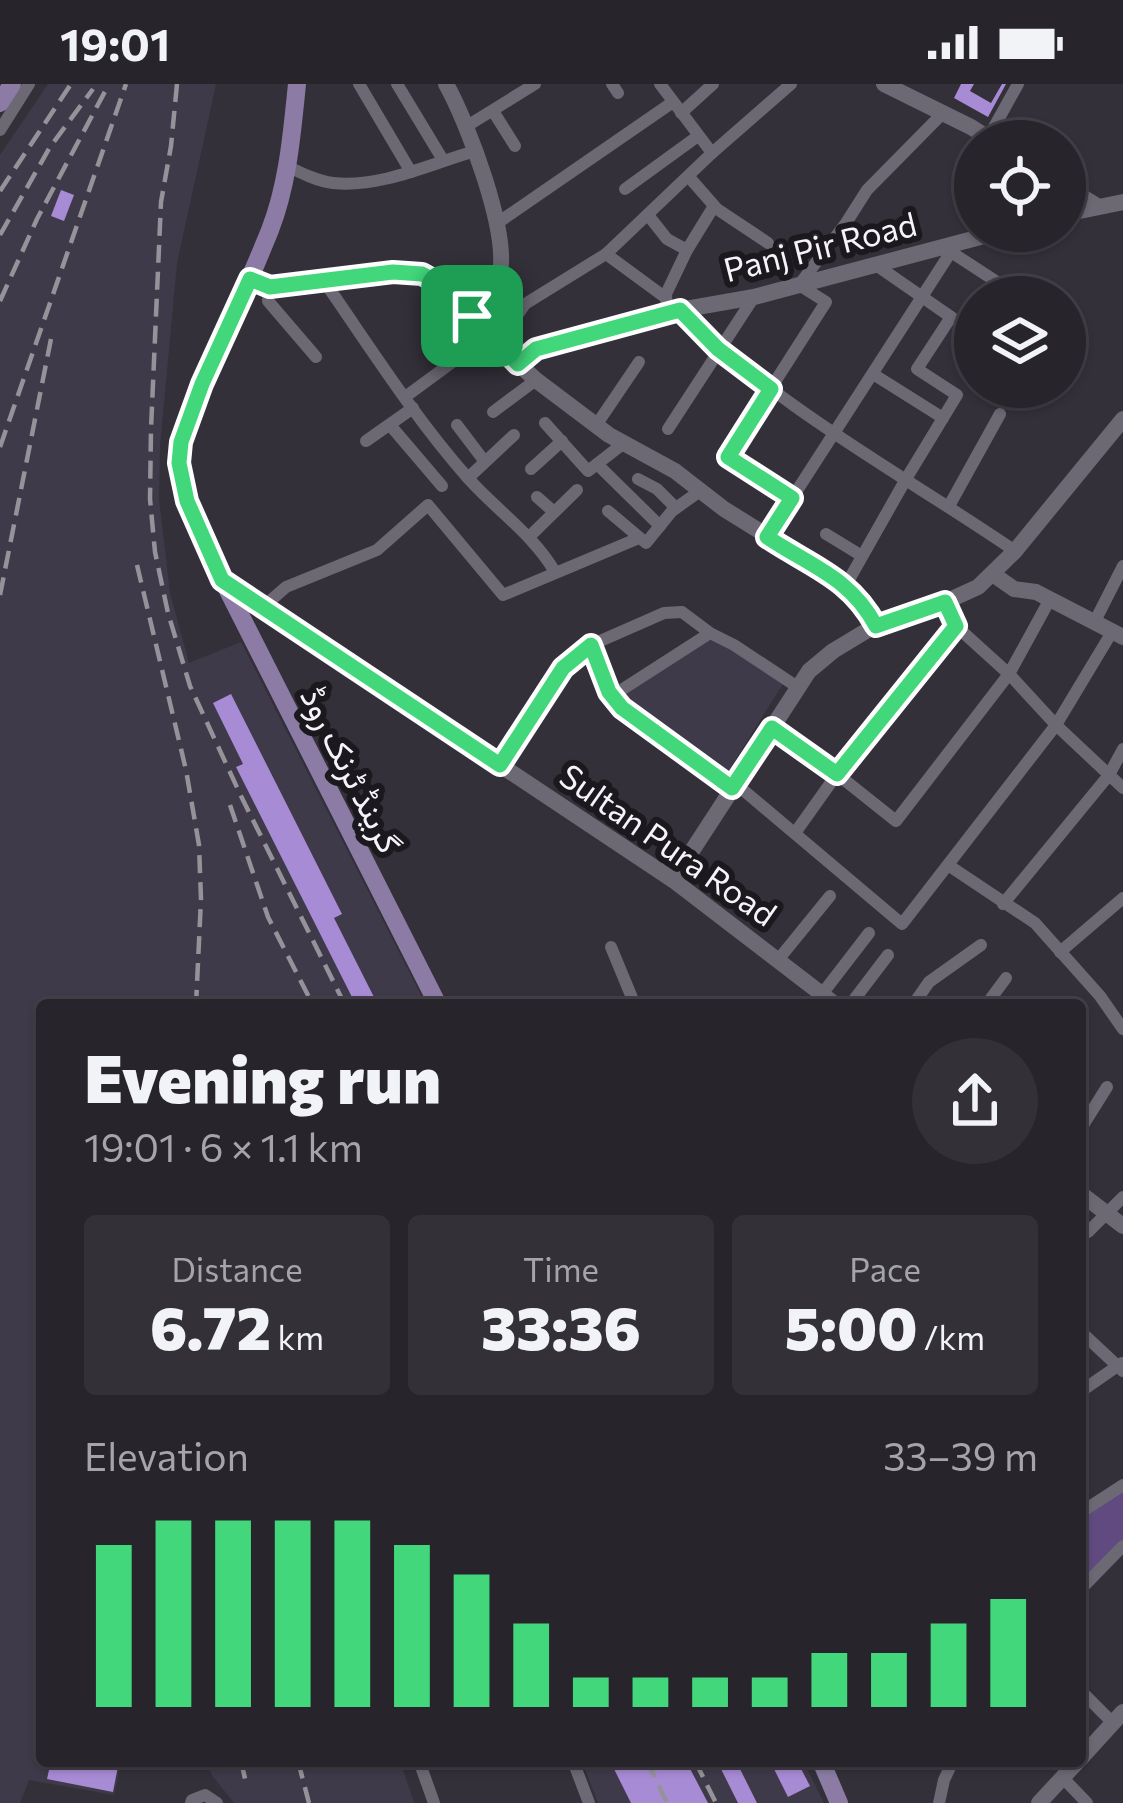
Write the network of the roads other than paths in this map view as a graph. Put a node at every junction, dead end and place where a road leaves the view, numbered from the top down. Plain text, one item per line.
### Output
1 (12, 84) edge
2 (29, 84) edge
3 (298, 84) edge
4 (359, 84) edge
5 (397, 84) edge
6 (446, 84) edge
7 (535, 84) edge
8 (660, 84) edge
9 (713, 84) edge
10 (790, 84) edge
11 (884, 84) edge
12 (1018, 84) edge
13 (909, 90) edge
14 (0, 103) edge
15 (677, 108) junction
16 (493, 110) junction
17 (943, 113) junction
18 (955, 120) edge
19 (1000, 120) edge
20 (467, 126) junction
21 (0, 130) edge
22 (698, 136) junction
23 (515, 146) dead end
24 (475, 151) junction
25 (712, 153) junction
26 (443, 160) junction
27 (287, 166) junction
28 (411, 172) junction
29 (688, 177) junction
30 (625, 189) dead end
31 (1086, 199) edge
32 (1123, 202) edge
33 (714, 206) junction
34 (1097, 206) junction
35 (1086, 209) edge
36 (648, 214) junction
37 (496, 224) junction
38 (768, 243) dead end
39 (954, 248) joint
40 (687, 250) junction
41 (959, 252) edge
42 (606, 254) junction
43 (876, 265) junction
44 (992, 276) edge
45 (250, 279) junction
46 (324, 281) junction
47 (799, 285) junction
48 (270, 287) junction
49 (754, 297) junction
50 (922, 297) junction
51 (671, 307) junction
52 (472, 316) junction
53 (951, 317) junction
54 (954, 319) edge
55 (496, 344) junction
56 (718, 349) junction
57 (316, 357) dead end
58 (454, 361) dead end
59 (639, 362) dead end
60 (518, 364) junction
61 (873, 374) junction
62 (536, 380) junction
63 (771, 389) junction
64 (409, 403) junction
65 (494, 412) dead end
66 (1000, 414) dead end
67 (943, 418) junction
68 (1123, 419) edge
69 (545, 422) dead end
70 (597, 424) junction
71 (389, 425) junction
72 (457, 425) dead end
73 (668, 429) dead end
74 (514, 435) dead end
75 (833, 435) junction
76 (366, 441) dead end
77 (562, 442) junction
78 (624, 442) junction
79 (485, 462) junction
80 (597, 464) junction
81 (531, 469) dead end
82 (468, 478) junction
83 (638, 479) dead end
84 (906, 479) junction
85 (442, 486) dead end
86 (577, 490) dead end
87 (700, 491) junction
88 (537, 497) dead end
89 (792, 498) junction
90 (949, 506) junction
91 (676, 508) junction
92 (608, 511) dead end
93 (554, 512) junction
94 (660, 526) junction
95 (826, 534) dead end
96 (530, 537) junction
97 (767, 537) junction
98 (639, 538) junction
99 (1015, 551) junction
100 (862, 556) junction
101 (1123, 566) edge
102 (555, 572) junction
103 (994, 575) junction
104 (222, 580) junction
105 (846, 585) junction
106 (1049, 601) junction
107 (945, 602) junction
108 (263, 608) junction
109 (1094, 623) junction
110 (876, 626) junction
111 (956, 626) junction
112 (710, 633) junction
113 (1118, 634) edge
114 (591, 645) junction
115 (1009, 674) junction
116 (799, 688) junction
117 (612, 696) junction
118 (1056, 724) junction
119 (772, 728) junction
120 (1123, 749) edge
121 (500, 765) junction
122 (837, 774) junction
123 (1109, 775) junction
124 (734, 786) junction
125 (1123, 788) edge
126 (795, 833) junction
127 (948, 865) junction
128 (673, 880) junction
129 (830, 896) dead end
130 (1123, 898) edge
131 (1004, 904) junction
132 (869, 933) dead end
133 (981, 945) dead end
134 (611, 946) dead end
135 (1060, 952) junction
136 (888, 955) dead end
137 (778, 960) junction
138 (1006, 978) dead end
139 (434, 999) edge
140 (633, 999) edge
141 (831, 999) edge
142 (836, 999) edge
143 (838, 999) edge
144 (918, 999) edge
145 (990, 999) edge
146 (1123, 1029) edge
147 (1108, 1087) dead end
148 (1086, 1121) edge
149 (1123, 1197) edge
150 (1086, 1198) edge
151 (1106, 1213) junction
152 (1123, 1226) edge
153 (1086, 1233) edge
154 (1086, 1335) edge
155 (1121, 1367) edge
156 (1086, 1389) edge
157 (1123, 1485) edge
158 (1086, 1510) edge
159 (1123, 1546) edge
160 (1086, 1584) edge
161 (1086, 1694) edge
162 (1118, 1717) edge
163 (1086, 1752) edge
164 (421, 1767) edge
165 (575, 1767) edge
166 (824, 1767) edge
167 (950, 1767) edge
168 (1073, 1767) edge
169 (1063, 1778) junction
170 (191, 1803) edge
171 (217, 1803) edge
172 (434, 1803) edge
173 (589, 1803) edge
174 (839, 1803) edge
175 (939, 1803) edge
176 (1039, 1803) edge
177 (1087, 1803) edge

1 - 14 main road
2 - 21 street
3 - 27 main road, گرینڈ ٹرنک روڈ
4 - 28 street
5 - 26 street
6 - 20 main road
7 - 16 street
8 - 15 street
9 - 15 street
10 - 25 street
11 - 13 main road
12 - 19 street
13 - 17 main road
15 - 22 street
15 - 37 street
16 - 20 street
16 - 23 street
17 - 18 main road
17 - 47 street
20 - 24 main road
22 - 25 street
22 - 30 street
24 - 26 street
24 - 37 main road
25 - 29 street
26 - 28 street
27 - 28 street
27 - 45 main road, گرینڈ ٹرنک روڈ
29 - 33 street
29 - 36 street
31 - 34 main road
32 - 34 main road
33 - 38 street
33 - 40 street
34 - 35 main road
36 - 40 street
36 - 42 street
37 - 52 main road
39 - 43 main road, Panj Pir Road
39 - 50 street
40 - 51 street
41 - 44 street
42 - 51 street
42 - 55 street
43 - 47 main road, Panj Pir Road
43 - 50 street
45 - 48 main road
45 - 104 main road, گرینڈ ٹرنک روڈ
46 - 48 main road
46 - 52 main road
46 - 64 street
47 - 49 main road, Panj Pir Road
47 - 63 street
48 - 57 street
49 - 51 main road, Panj Pir Road
49 - 56 street
50 - 53 street
50 - 61 street
51 - 56 street
51 - 60 main road, Panj Pir Road
52 - 55 main road
53 - 54 street
53 - 67 street
55 - 60 main road
56 - 63 street
56 - 73 street
58 - 64 street
59 - 70 street
60 - 62 main road
61 - 67 street
61 - 75 street
62 - 65 street
62 - 70 main road
63 - 75 street
63 - 89 street
64 - 71 street
64 - 82 street
66 - 90 street
67 - 84 street
68 - 99 main road
69 - 77 street
70 - 78 main road
71 - 76 street
71 - 85 street
72 - 79 street
74 - 79 street
75 - 84 street
75 - 89 street
77 - 80 street
77 - 81 street
78 - 80 street
78 - 87 main road
79 - 82 street
80 - 94 street
82 - 96 street
83 - 91 street
84 - 90 street
84 - 100 street
86 - 93 street
87 - 91 street
87 - 97 main road
88 - 93 street
89 - 97 street
90 - 99 street
91 - 94 street
92 - 98 street
93 - 96 street
94 - 98 street
95 - 100 street
96 - 102 street
97 - 105 main road
98 - 102 street
99 - 103 main road
100 - 105 street
101 - 109 street
102 - 108 street
103 - 106 main road
103 - 107 main road
104 - 108 main road, Sultan Pura Road
104 - 139 main road, گرینڈ ٹرنک روڈ
105 - 110 main road
106 - 109 main road
106 - 115 street
107 - 110 main road
107 - 111 street
108 - 121 main road, Sultan Pura Road
109 - 113 main road
110 - 116 main road
111 - 115 street
111 - 122 street
112 - 114 street
112 - 116 street
112 - 117 street
113 - 118 street
114 - 117 street
114 - 121 street
115 - 118 street
115 - 122 street
116 - 119 main road
117 - 124 street
118 - 123 street
118 - 127 street
119 - 122 street
119 - 124 main road
120 - 123 street
121 - 128 main road, Sultan Pura Road
122 - 126 street
123 - 125 street
123 - 131 street
124 - 126 street
124 - 128 main road
126 - 127 street
127 - 131 street
128 - 137 main road, Sultan Pura Road
129 - 137 street
130 - 135 street
131 - 135 street
132 - 142 street
133 - 144 street
134 - 140 street
135 - 146 street
136 - 143 street
137 - 141 main road, Sultan Pura Road
138 - 145 street
147 - 148 street
149 - 151 street
150 - 151 main road
151 - 152 main road
151 - 153 street
154 - 155 street
155 - 156 street
157 - 158 street
159 - 160 street
161 - 162 street
162 - 163 main road
164 - 172 street
165 - 173 street
166 - 174 main road
167 - 175 street
168 - 169 main road
169 - 176 main road
169 - 177 street
170 - 171 street

